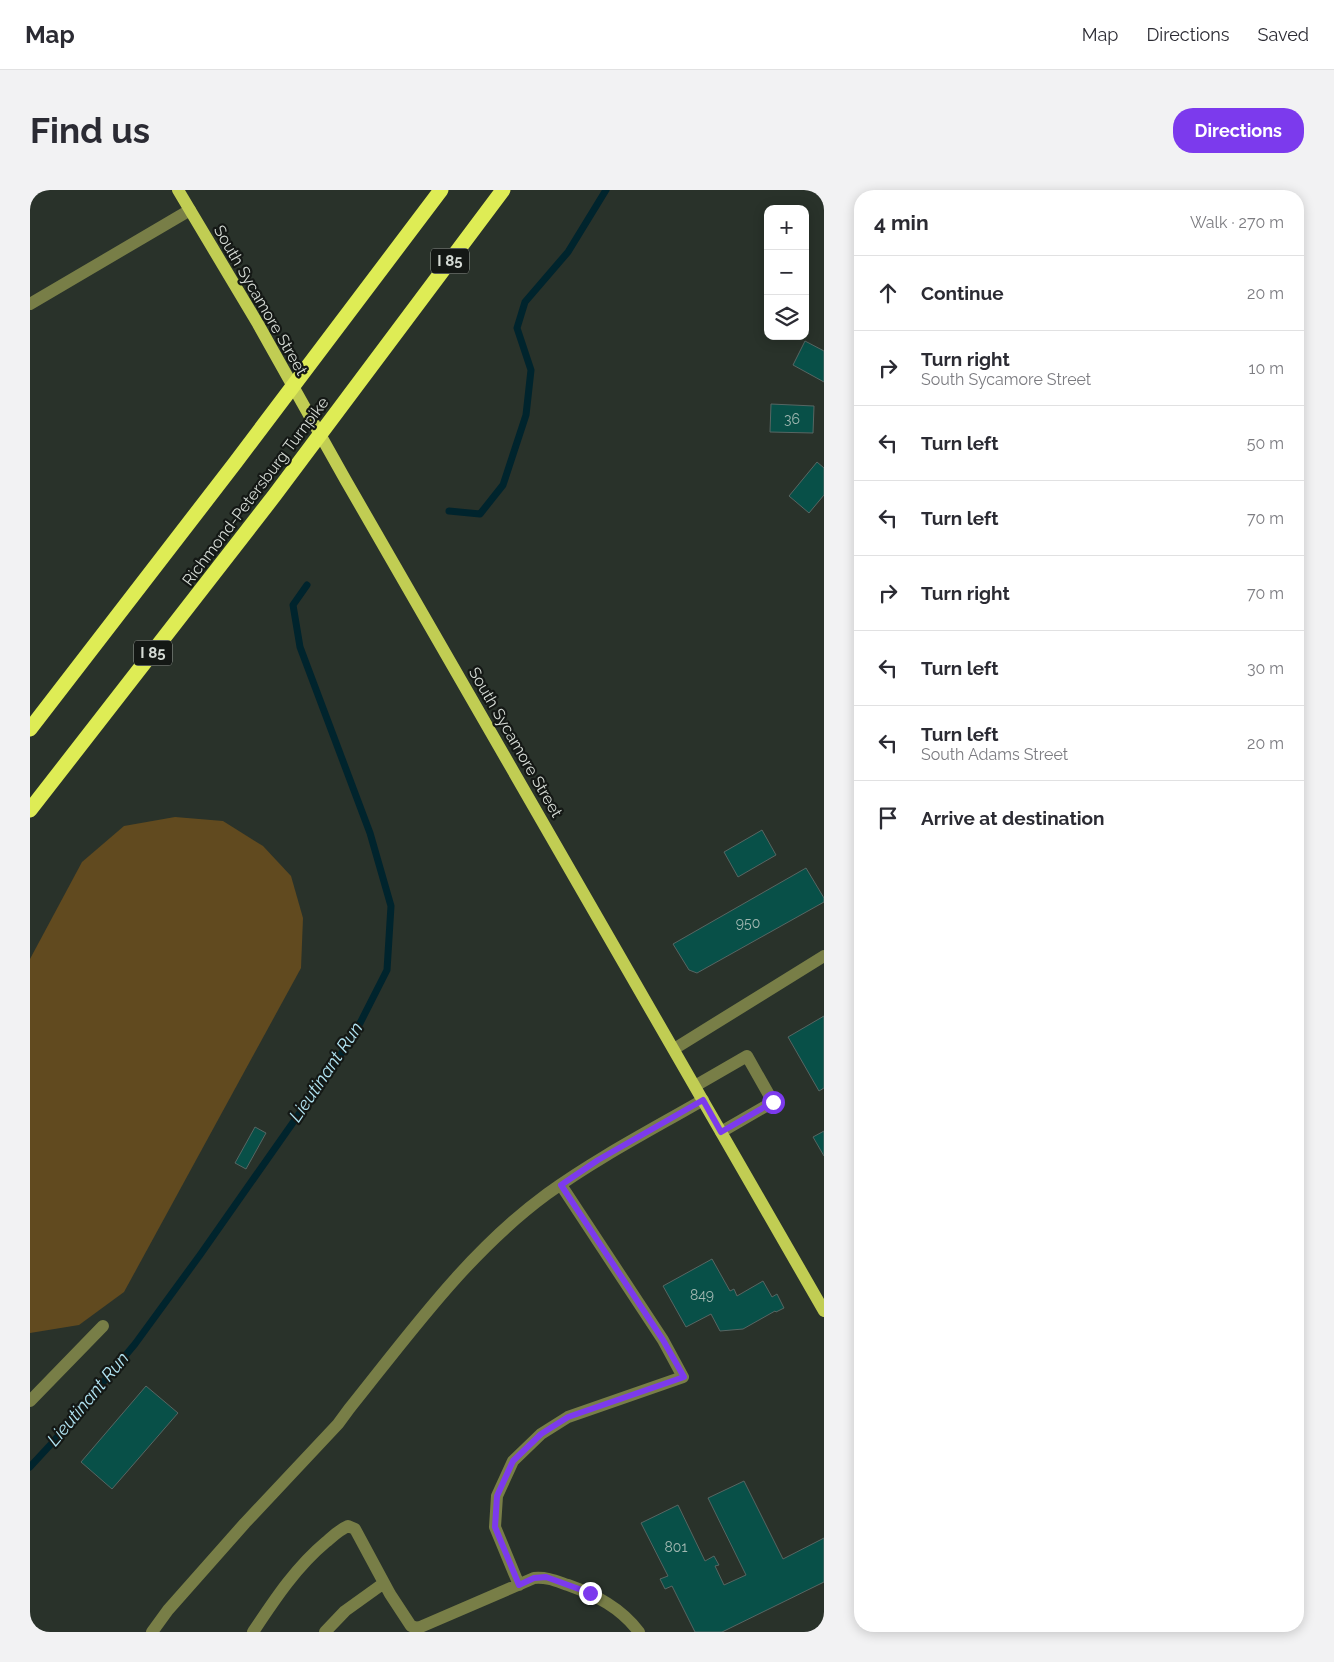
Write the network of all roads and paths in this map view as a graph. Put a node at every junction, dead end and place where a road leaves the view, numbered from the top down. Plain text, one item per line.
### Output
1 (178, 190) edge
2 (441, 190) edge
3 (503, 190) edge
4 (190, 210) junction
5 (30, 304) edge
6 (30, 729) edge
7 (30, 810) edge
8 (824, 956) edge
9 (674, 1049) junction
10 (695, 1086) junction
11 (703, 1100) junction
12 (721, 1132) junction
13 (561, 1185) junction
14 (824, 1311) edge
15 (103, 1326) dead end
16 (30, 1401) edge
17 (384, 1583) junction
18 (519, 1585) junction
19 (152, 1632) edge
20 (253, 1632) edge
21 (325, 1632) edge
22 (639, 1632) edge

1 - 4 main road, South Sycamore Street
2 - 6 highway, Richmond-Petersburg Turnpike
3 - 7 highway, Richmond-Petersburg Turnpike / I 85
4 - 5 street
4 - 9 main road, South Sycamore Street
8 - 9 street
9 - 10 main road, South Sycamore Street
10 - 11 main road, South Sycamore Street
10 - 12 street
11 - 12 main road, South Sycamore Street
11 - 13 street
12 - 14 main road, South Sycamore Street
13 - 18 street
13 - 19 street
15 - 16 street
17 - 18 street
17 - 20 street
17 - 21 street
18 - 22 street

